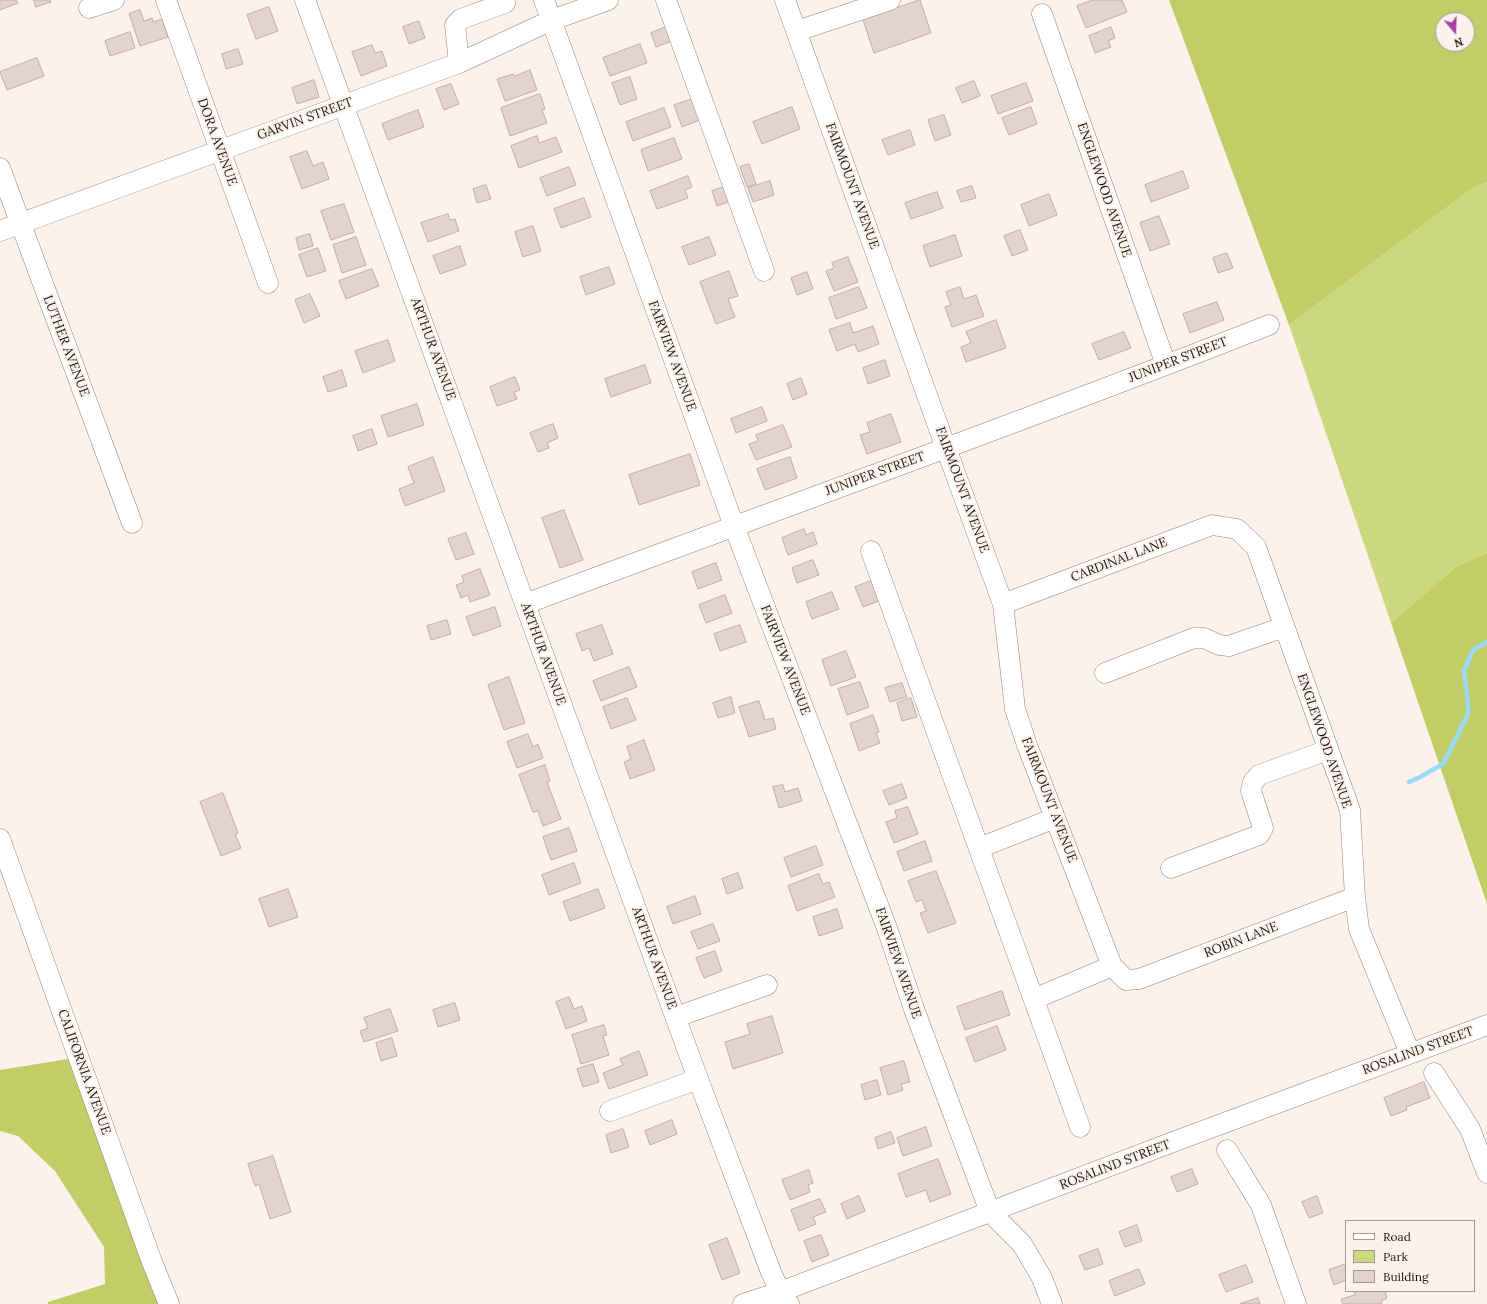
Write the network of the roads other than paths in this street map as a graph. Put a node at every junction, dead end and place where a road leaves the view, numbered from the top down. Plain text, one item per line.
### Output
1 (114, 0) edge
2 (166, 0) edge
3 (305, 0) edge
4 (544, 0) edge
5 (608, 0) edge
6 (666, 0) edge
7 (785, 0) edge
8 (890, 0) edge
9 (505, 3) dead end
10 (89, 8) dead end
11 (1042, 14) dead end
12 (552, 20) junction
13 (797, 31) junction
14 (459, 63) junction
15 (344, 105) junction
16 (220, 150) junction
17 (0, 168) edge
18 (20, 224) junction
19 (0, 231) edge
20 (764, 271) dead end
21 (268, 283) dead end
22 (1269, 325) dead end
23 (1166, 365) junction
24 (946, 448) junction
25 (132, 523) dead end
26 (734, 526) junction
27 (1237, 529) joint
28 (870, 551) dead end
29 (525, 604) junction
30 (1004, 604) junction
31 (1284, 627) junction
32 (1105, 673) dead end
33 (1328, 750) junction
34 (1055, 818) junction
35 (0, 839) edge
36 (979, 848) junction
37 (1171, 868) dead end
38 (1355, 897) junction
39 (1112, 966) junction
40 (1126, 980) joint
41 (767, 985) dead end
42 (1034, 999) junction
43 (676, 1017) junction
44 (1487, 1025) edge
45 (1410, 1054) junction
46 (1434, 1073) dead end
47 (698, 1079) junction
48 (610, 1111) dead end
49 (1080, 1127) dead end
50 (1228, 1150) dead end
51 (1487, 1173) edge
52 (990, 1212) junction
53 (785, 1298) edge
54 (169, 1304) edge
55 (743, 1304) edge
56 (1052, 1304) edge
57 (1296, 1304) edge

1 - 10 street
2 - 16 street, DORA AVENUE
3 - 15 street, ARTHUR AVENUE
4 - 12 street, FAIRVIEW AVENUE
5 - 12 street, GARVIN STREET
6 - 20 street
7 - 13 street, FAIRMOUNT AVENUE
8 - 13 street
9 - 14 street
11 - 23 street, ENGLEWOOD AVENUE
12 - 14 street, GARVIN STREET
12 - 26 street, FAIRVIEW AVENUE
13 - 24 street, FAIRMOUNT AVENUE
14 - 15 street, GARVIN STREET
15 - 16 street, GARVIN STREET
15 - 29 street, ARTHUR AVENUE
16 - 18 street, GARVIN STREET
16 - 21 street, DORA AVENUE
17 - 18 street, LUTHER AVENUE
18 - 19 street, GARVIN STREET
18 - 25 street, LUTHER AVENUE
22 - 23 street, JUNIPER STREET
23 - 24 street, JUNIPER STREET
24 - 26 street, JUNIPER STREET
24 - 30 street, FAIRMOUNT AVENUE
26 - 29 street, JUNIPER STREET
26 - 52 street, FAIRVIEW AVENUE
27 - 30 street, CARDINAL LANE
27 - 31 street, ENGLEWOOD AVENUE
28 - 36 street
29 - 43 street, ARTHUR AVENUE
30 - 34 street, FAIRMOUNT AVENUE
31 - 32 street
31 - 33 street, ENGLEWOOD AVENUE
33 - 37 street
33 - 38 street, ENGLEWOOD AVENUE
34 - 36 street
34 - 39 street, FAIRMOUNT AVENUE
35 - 54 street, CALIFORNIA AVENUE
36 - 42 street
38 - 40 street, ROBIN LANE
38 - 45 street, ENGLEWOOD AVENUE
39 - 40 street, FAIRMOUNT AVENUE
39 - 42 street
41 - 43 street
42 - 49 street
43 - 47 street, ARTHUR AVENUE
44 - 45 street, ROSALIND STREET
45 - 52 street, ROSALIND STREET
46 - 51 street
47 - 48 street
47 - 53 street, ARTHUR AVENUE
50 - 57 street
52 - 53 street, ROSALIND STREET
52 - 56 street, FAIRVIEW AVENUE
53 - 55 street, ROSALIND STREET

